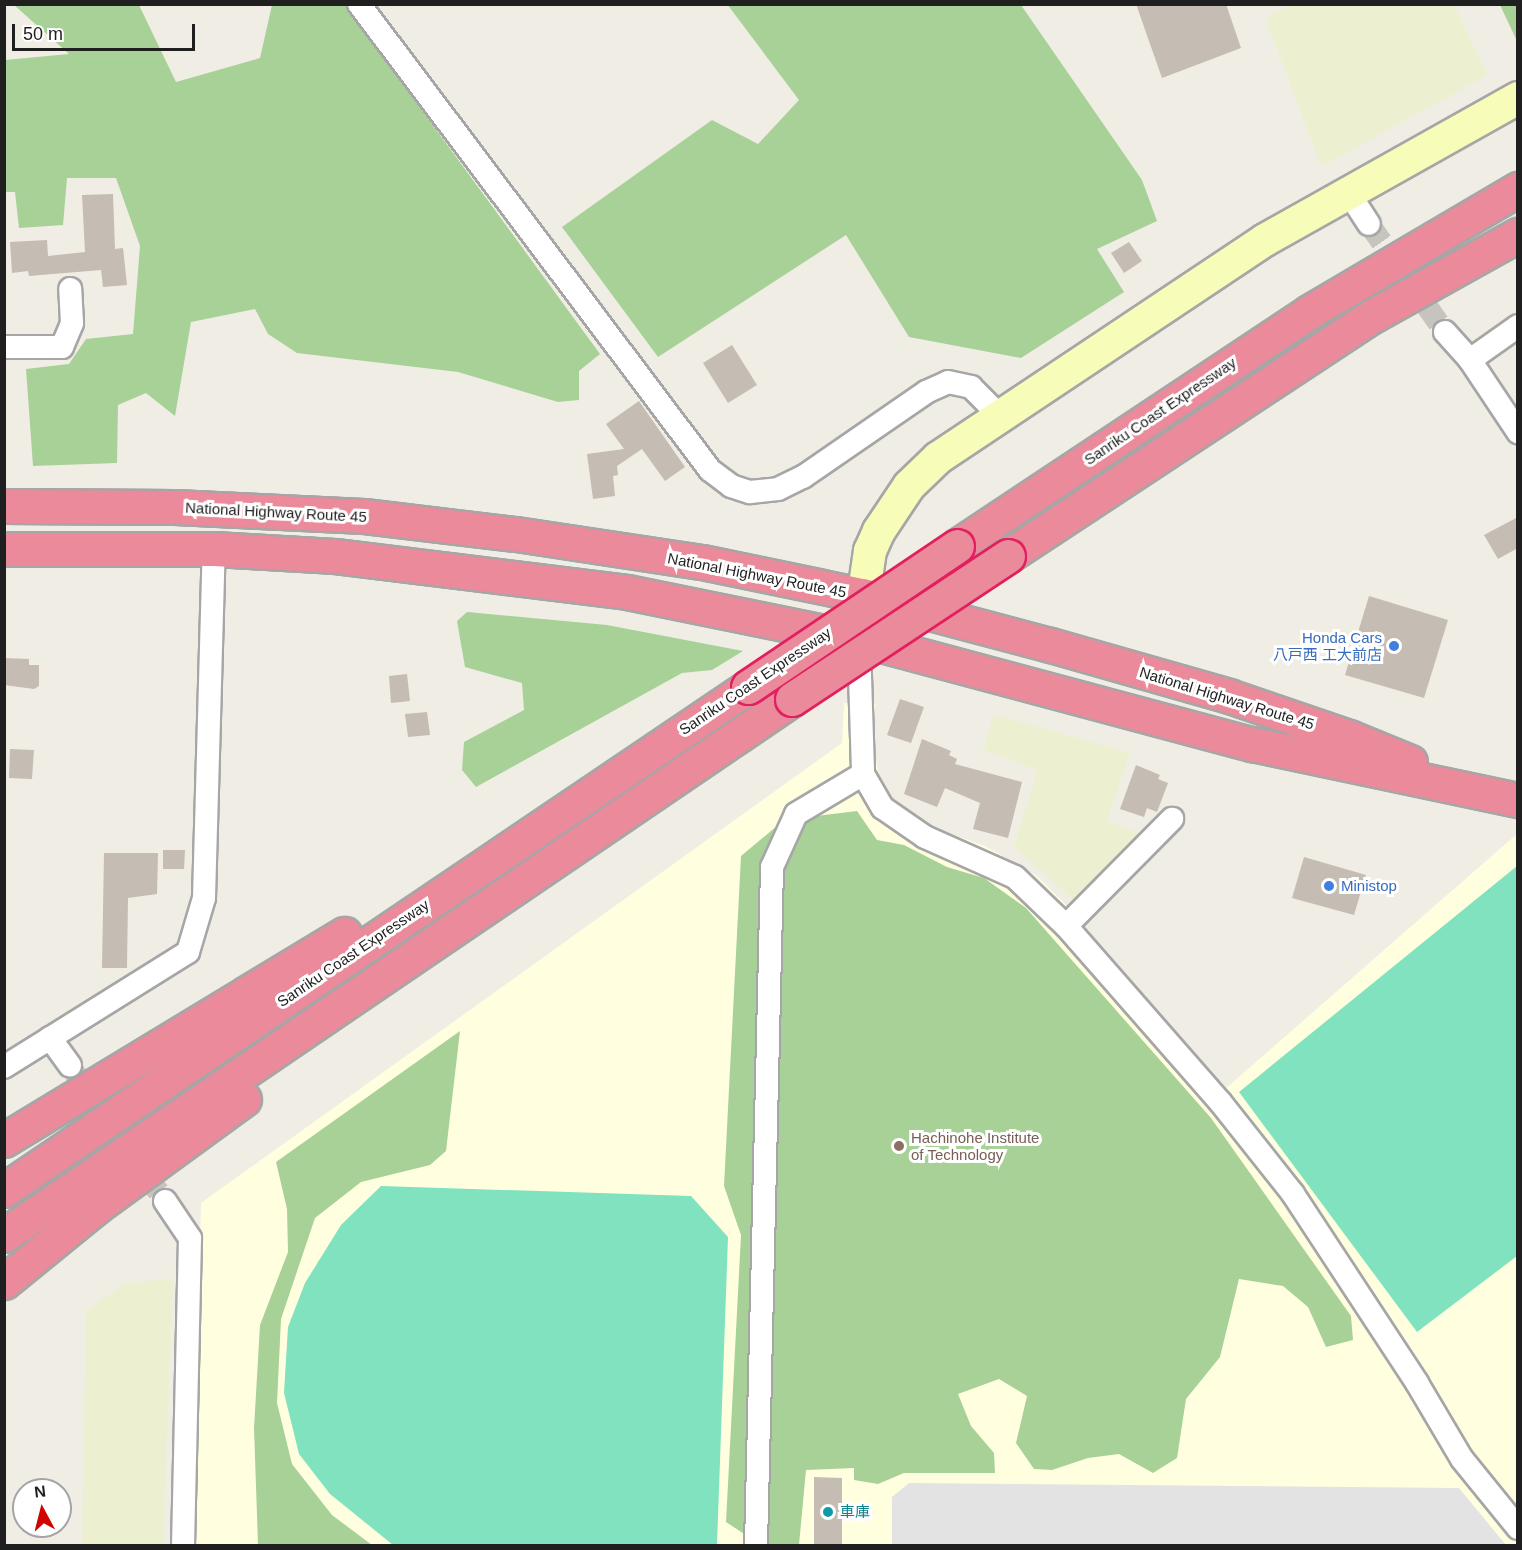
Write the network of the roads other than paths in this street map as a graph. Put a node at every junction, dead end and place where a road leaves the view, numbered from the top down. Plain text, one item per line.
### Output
1 (360, 4) edge
2 (1518, 98) edge
3 (1518, 189) edge
4 (1348, 192) junction
5 (1369, 224) tunnel mouth
6 (1518, 235) edge
7 (70, 289) dead end
8 (1518, 326) edge
9 (1445, 332) tunnel mouth
10 (4, 347) edge
11 (1470, 360) junction
12 (999, 416) junction
13 (1518, 432) edge
14 (4, 506) edge
15 (4, 549) edge
16 (214, 549) junction
17 (862, 595) junction
18 (859, 639) junction
19 (629, 765) junction
20 (862, 774) junction
21 (1481, 792) junction
22 (1518, 800) edge
23 (1172, 819) dead end
24 (1066, 926) junction
25 (444, 938) junction
26 (50, 1038) junction
27 (70, 1066) tunnel mouth
28 (4, 1067) edge
29 (4, 1140) edge
30 (4, 1190) edge
31 (165, 1200) tunnel mouth
32 (4, 1235) edge
33 (4, 1282) edge
34 (1518, 1528) edge
35 (183, 1545) edge
36 (756, 1545) edge

1 - 12 street
2 - 4 street
3 - 19 highway, Sanriku Coast Expressway, bridge
4 - 5 street
4 - 12 street
6 - 25 highway, bridge
7 - 10 street
8 - 11 street
9 - 11 street
11 - 13 street
12 - 17 street
14 - 17 highway, National Highway Route 45
15 - 16 highway, National Highway Route 45
16 - 18 highway, National Highway Route 45
16 - 26 street
17 - 18 street
17 - 21 highway, National Highway Route 45
18 - 20 street
18 - 21 highway, National Highway Route 45
19 - 29 highway
19 - 30 highway, Sanriku Coast Expressway
20 - 24 street
20 - 36 street
21 - 22 highway, National Highway Route 45
23 - 24 street
24 - 34 street
25 - 32 highway
25 - 33 highway
26 - 27 street
26 - 28 street
31 - 35 street

